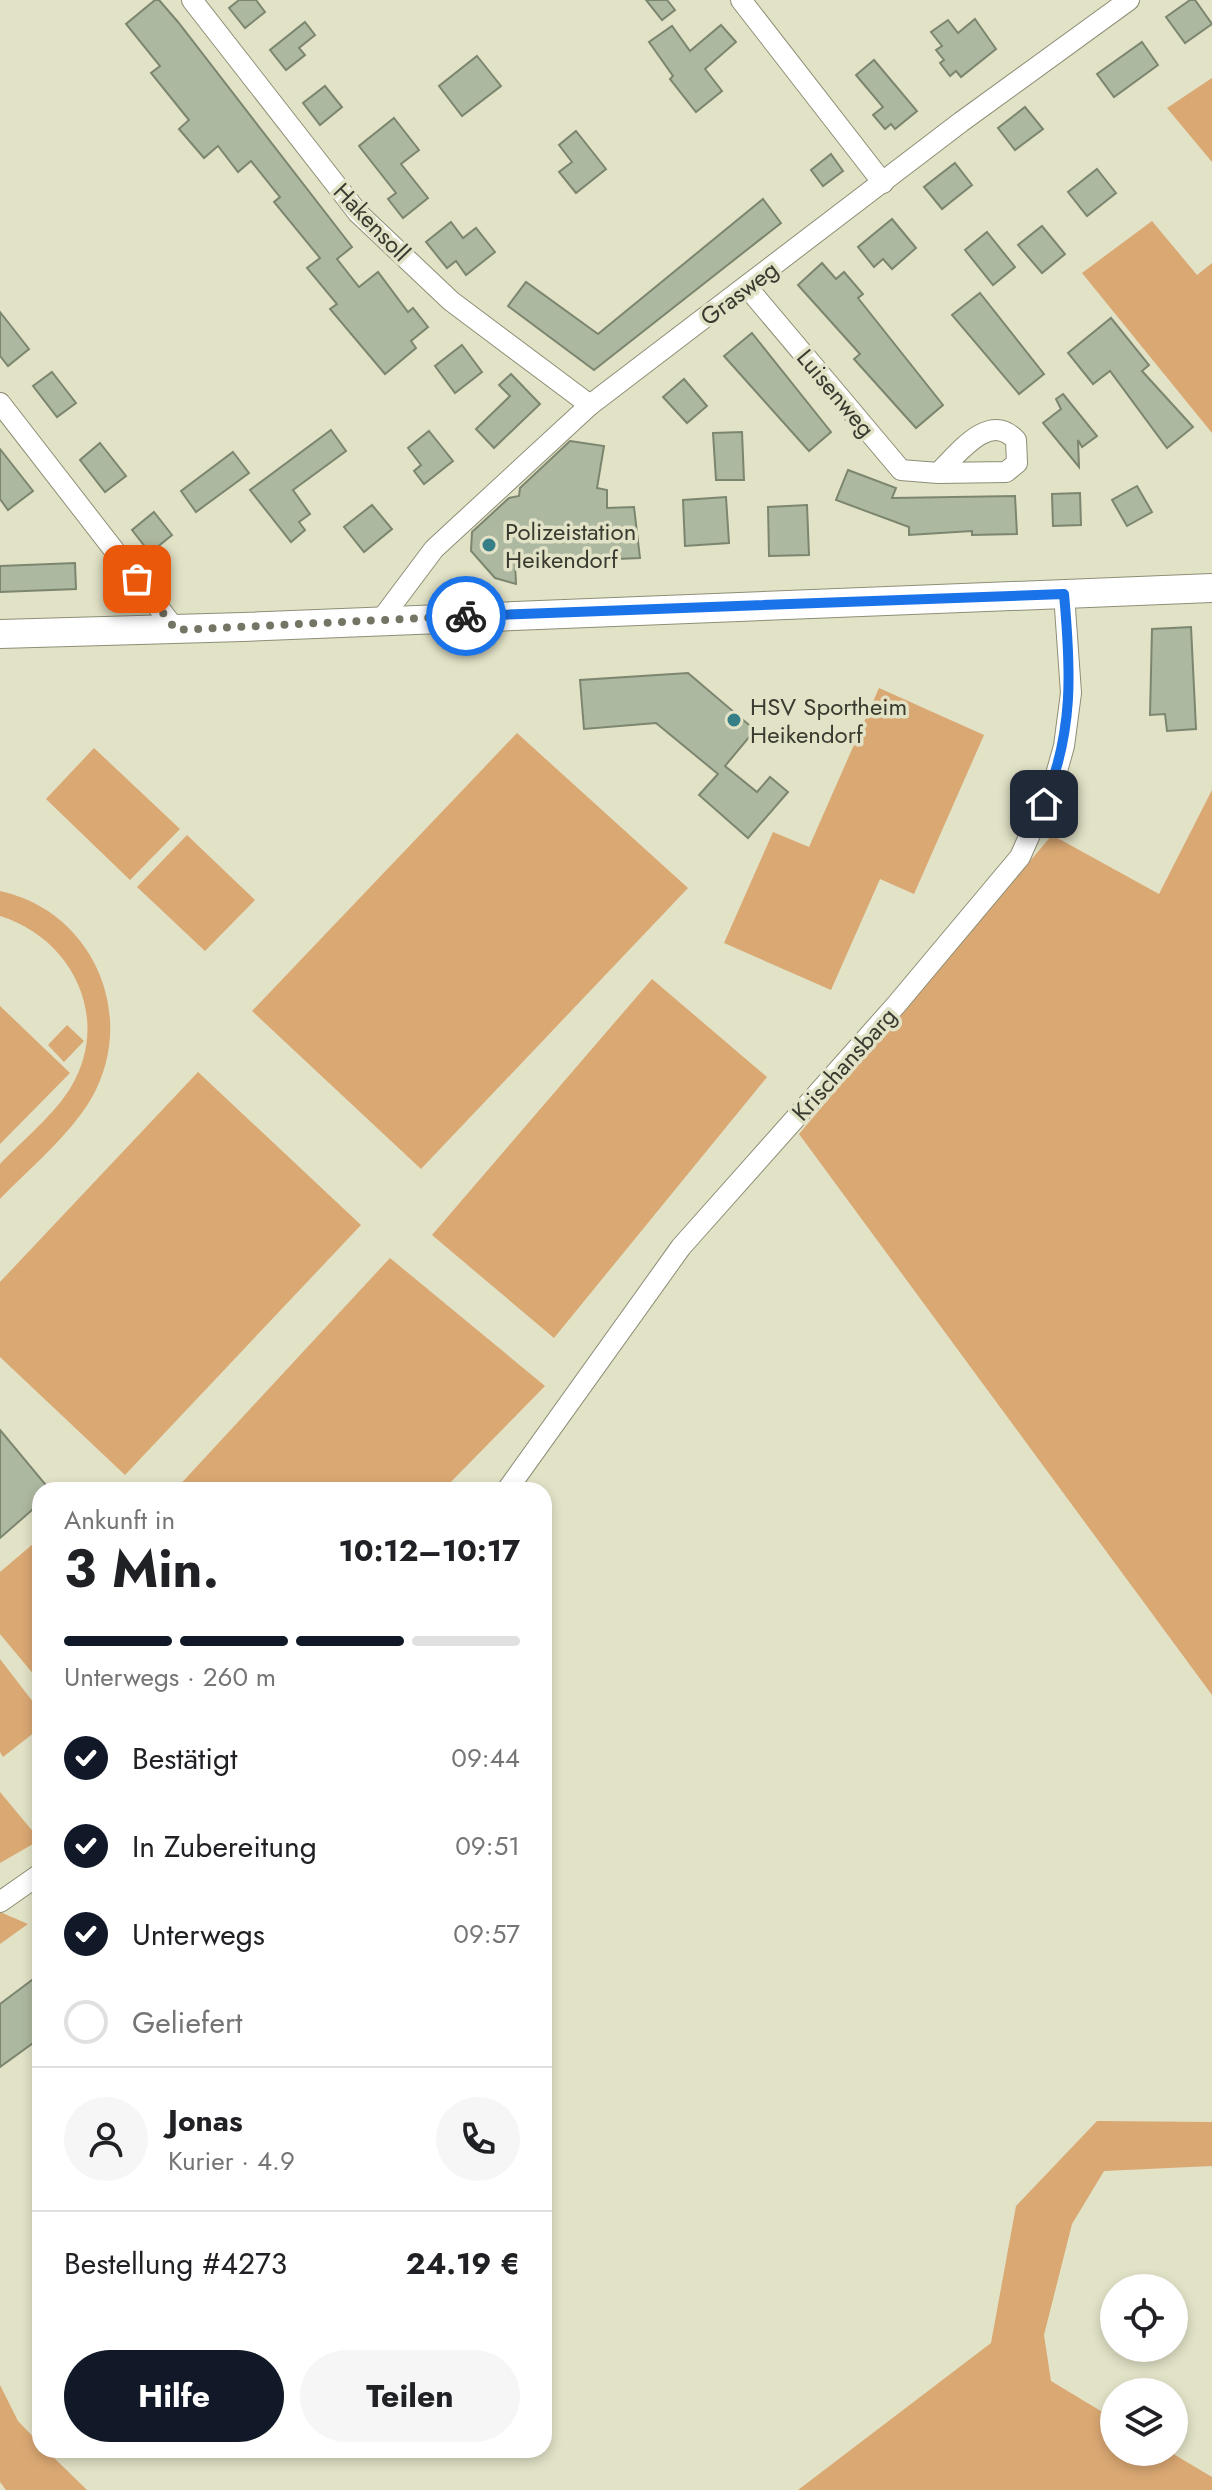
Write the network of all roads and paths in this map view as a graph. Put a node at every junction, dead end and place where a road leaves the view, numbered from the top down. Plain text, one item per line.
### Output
1 (192, 0) edge
2 (741, 0) edge
3 (1129, 0) edge
4 (883, 183) junction
5 (747, 287) junction
6 (0, 403) edge
7 (590, 405) junction
8 (938, 473) dead end
9 (1212, 588) edge
10 (1064, 594) junction
11 (380, 621) junction
12 (176, 630) junction
13 (0, 634) edge
14 (513, 1482) edge
15 (32, 1880) edge
16 (0, 1902) edge

1 - 7 street, Hakensoll
2 - 4 street
3 - 4 street, Grasweg
4 - 5 street, Grasweg
5 - 7 street, Grasweg
5 - 8 street, Luisenweg
6 - 12 street
7 - 11 street, Grasweg
9 - 10 street
10 - 11 street
10 - 14 street, Krischansbarg
11 - 12 street
12 - 13 street
15 - 16 street

